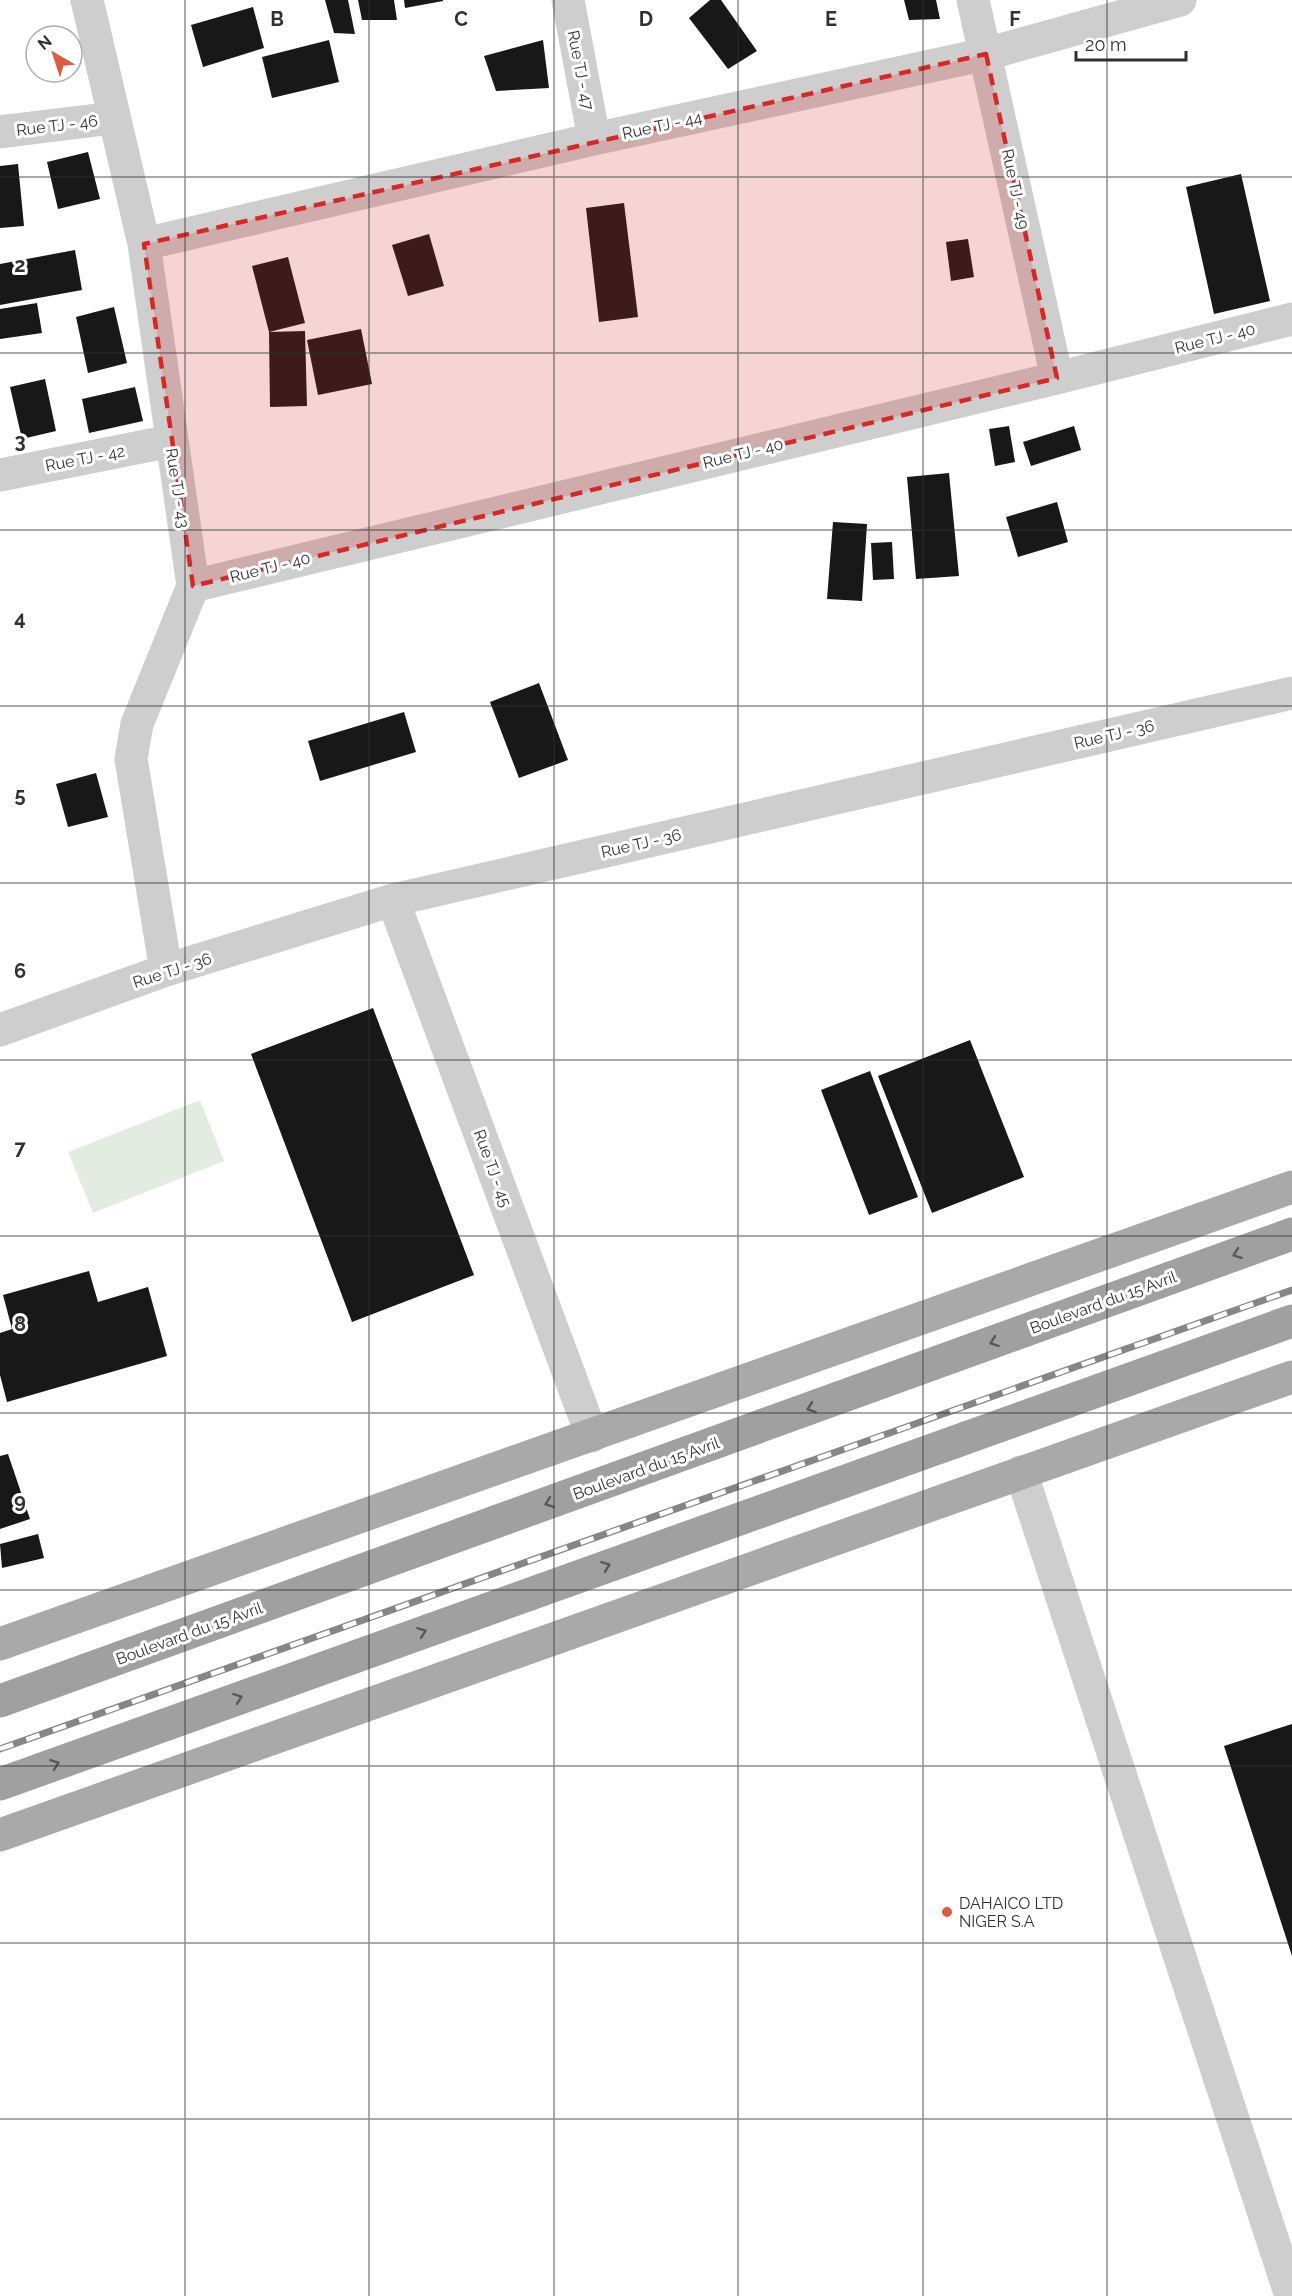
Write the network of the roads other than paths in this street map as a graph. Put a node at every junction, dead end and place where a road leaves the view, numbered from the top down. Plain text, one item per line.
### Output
1 (87, 0) edge
2 (568, 0) edge
3 (973, 0) edge
4 (1180, 0) edge
5 (986, 54) junction
6 (113, 118) junction
7 (0, 132) edge
8 (594, 139) junction
9 (144, 244) junction
10 (1292, 319) edge
11 (1057, 378) junction
12 (171, 441) junction
13 (0, 475) edge
14 (193, 586) junction
15 (1292, 693) edge
16 (393, 900) junction
17 (166, 970) junction
18 (0, 1030) edge
19 (1292, 1187) edge
20 (1292, 1234) edge
21 (1292, 1321) edge
22 (1292, 1377) edge
23 (592, 1436) junction
24 (1021, 1472) junction
25 (0, 1644) edge
26 (0, 1701) edge
27 (0, 1784) edge
28 (0, 1835) edge
29 (1291, 2296) edge

1 - 6 street, Rue TJ - 43
2 - 8 street, Rue TJ - 47
3 - 5 street, Rue TJ - 49
4 - 5 street, Rue TJ - 44
5 - 8 street, Rue TJ - 44
5 - 11 street, Rue TJ - 49
6 - 7 street, Rue TJ - 46
6 - 9 street, Rue TJ - 43
8 - 9 street, Rue TJ - 44
9 - 12 street, Rue TJ - 43
10 - 11 street, Rue TJ - 40
11 - 14 street, Rue TJ - 40
12 - 13 street, Rue TJ - 42
12 - 14 street, Rue TJ - 43
14 - 17 street
15 - 16 street, Rue TJ - 36
16 - 17 street, Rue TJ - 36
16 - 23 street, Rue TJ - 45
17 - 18 street, Rue TJ - 36
19 - 23 main road
20 -> 26 highway, Boulevard du 15 Avril
27 -> 21 highway
22 - 24 main road
23 - 25 main road
24 - 28 main road
24 - 29 street

